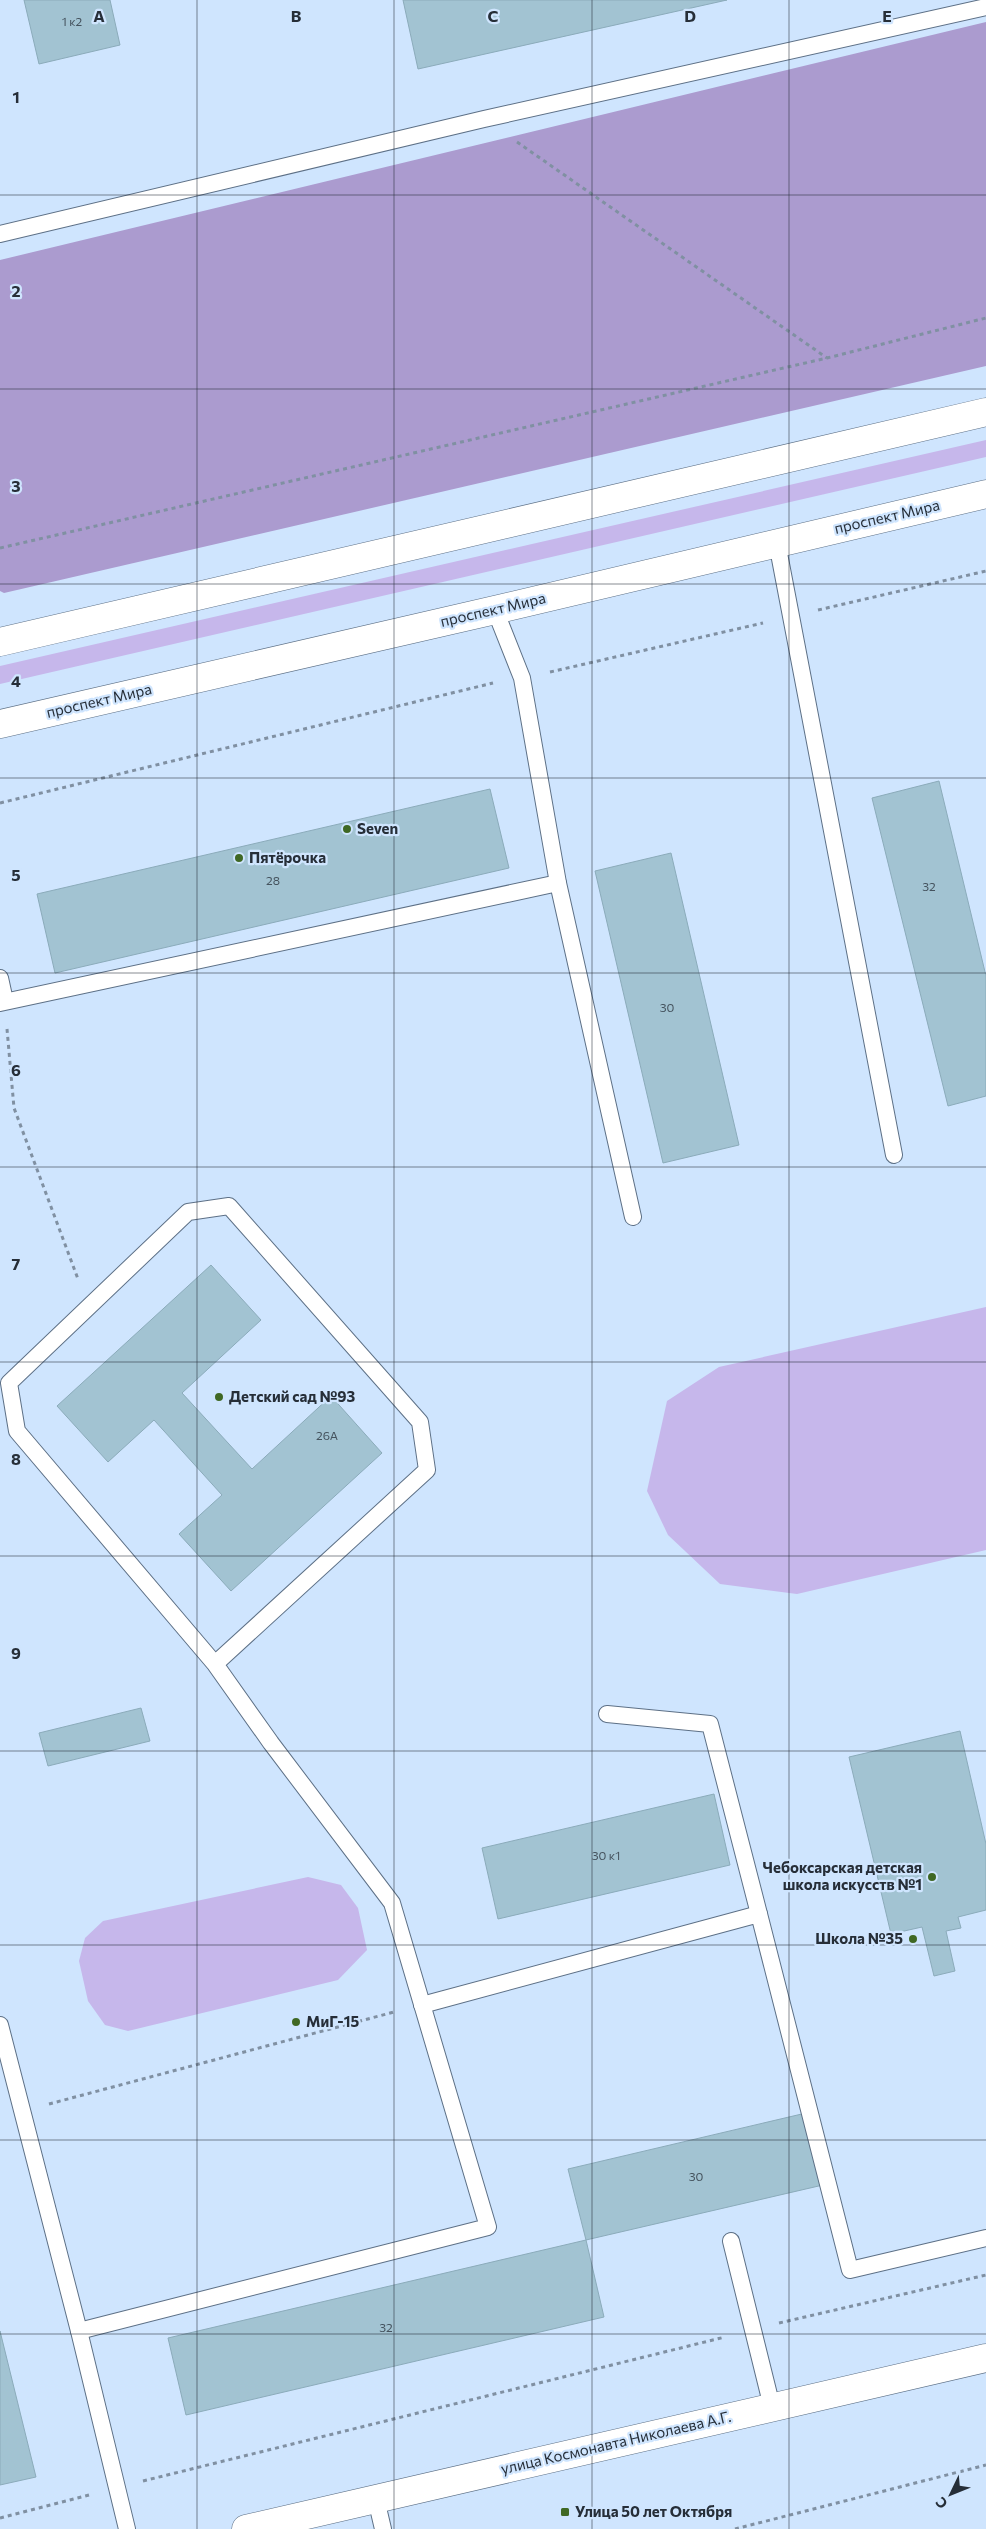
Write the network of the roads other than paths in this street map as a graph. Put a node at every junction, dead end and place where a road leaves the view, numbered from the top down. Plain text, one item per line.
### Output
1 (986, 7) edge
2 (0, 234) edge
3 (986, 412) edge
4 (986, 494) edge
5 (777, 543) junction
6 (495, 610) junction
7 (0, 642) edge
8 (0, 724) edge
9 (558, 883) junction
10 (0, 978) edge
11 (2, 1002) edge
12 (894, 1156) dead end
13 (633, 1217) dead end
14 (215, 1664) junction
15 (607, 1714) dead end
16 (759, 1914) junction
17 (422, 2005) junction
18 (0, 2025) edge
19 (986, 2238) edge
20 (731, 2241) dead end
21 (79, 2330) junction
22 (986, 2358) edge
23 (772, 2407) junction
24 (376, 2499) junction
25 (127, 2529) edge
26 (246, 2529) edge
27 (383, 2529) edge

1 - 2 lane
3 - 7 main road
4 - 5 main road, проспект Мира
5 - 6 main road, проспект Мира
5 - 12 lane
6 - 8 main road, проспект Мира
6 - 9 lane
9 - 11 lane
9 - 13 lane
10 - 11 lane
14 - 14 lane
14 - 17 lane
15 - 16 lane
16 - 17 lane
16 - 19 lane
17 - 21 lane
18 - 21 lane
20 - 23 lane
21 - 25 lane
22 - 23 main road, улица Космонавта Николаева А.Г.
23 - 24 main road, улица Космонавта Николаева А.Г.
24 - 26 main road, улица Космонавта Николаева А.Г.
24 - 27 lane

